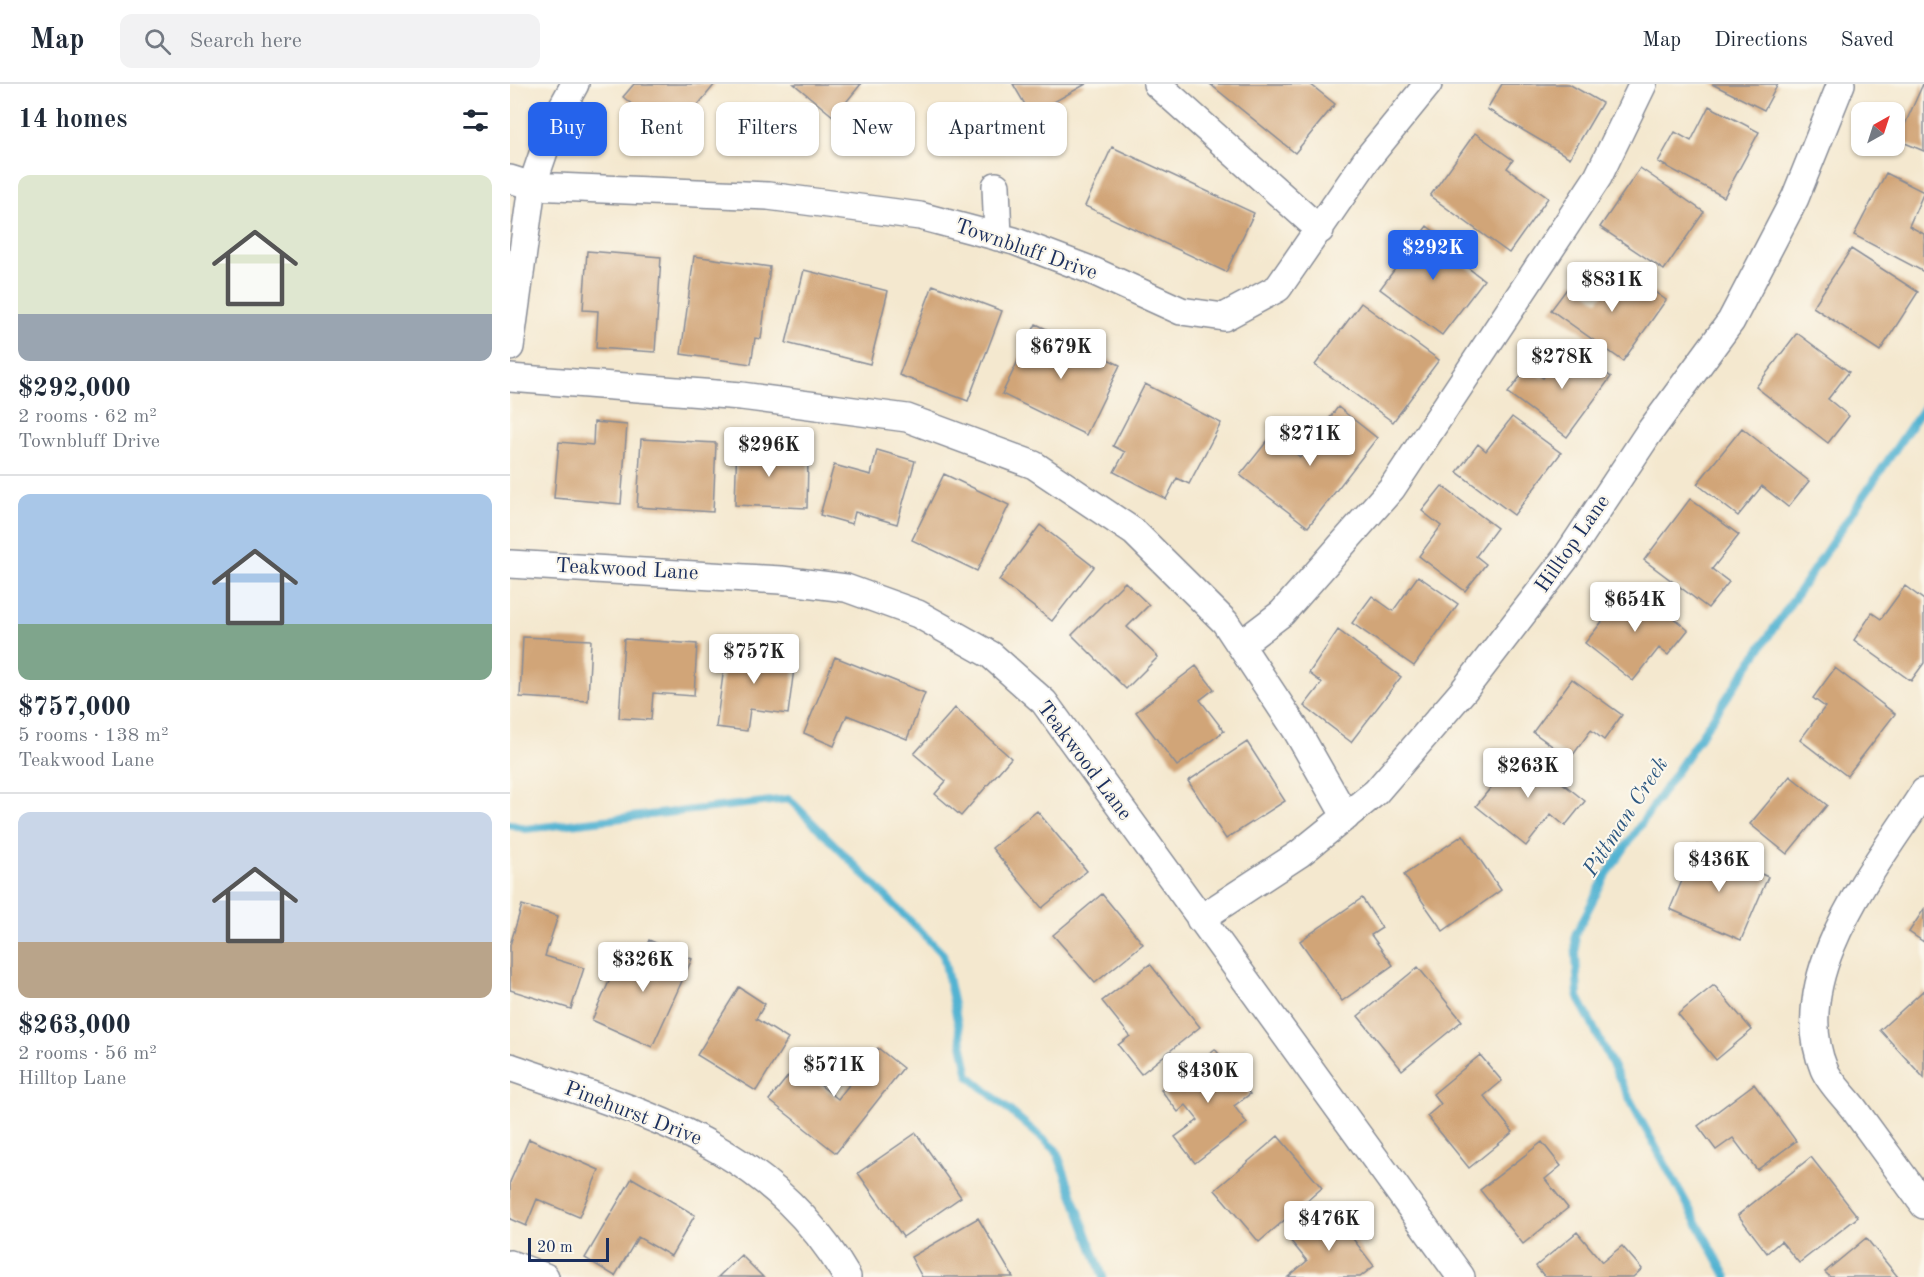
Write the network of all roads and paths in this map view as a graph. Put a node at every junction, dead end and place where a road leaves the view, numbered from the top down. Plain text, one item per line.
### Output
1 (575, 84) edge
2 (1157, 84) edge
3 (1428, 84) edge
4 (1643, 84) edge
5 (1841, 84) edge
6 (521, 183) edge
7 (996, 186) dead end
8 (1320, 230) junction
9 (998, 237) junction
10 (510, 347) edge
11 (510, 378) edge
12 (510, 564) edge
13 (1240, 645) junction
14 (1924, 792) edge
15 (1346, 817) junction
16 (1200, 919) junction
17 (510, 1067) edge
18 (1924, 1205) edge
19 (510, 1264) edge
20 (545, 1277) edge
21 (847, 1277) edge
22 (1461, 1277) edge

1 - 6 street
2 - 8 street
3 - 8 street, Townbluff Drive
4 - 13 street
5 - 15 street, Hilltop Lane
6 - 9 street, Townbluff Drive
6 - 10 street
7 - 9 street
8 - 9 street, Townbluff Drive
11 - 13 street
12 - 16 street, Teakwood Lane
13 - 15 street
14 - 18 street
15 - 16 street, Hilltop Lane
16 - 22 street, Teakwood Lane
17 - 21 street, Pinehurst Drive
19 - 20 street

